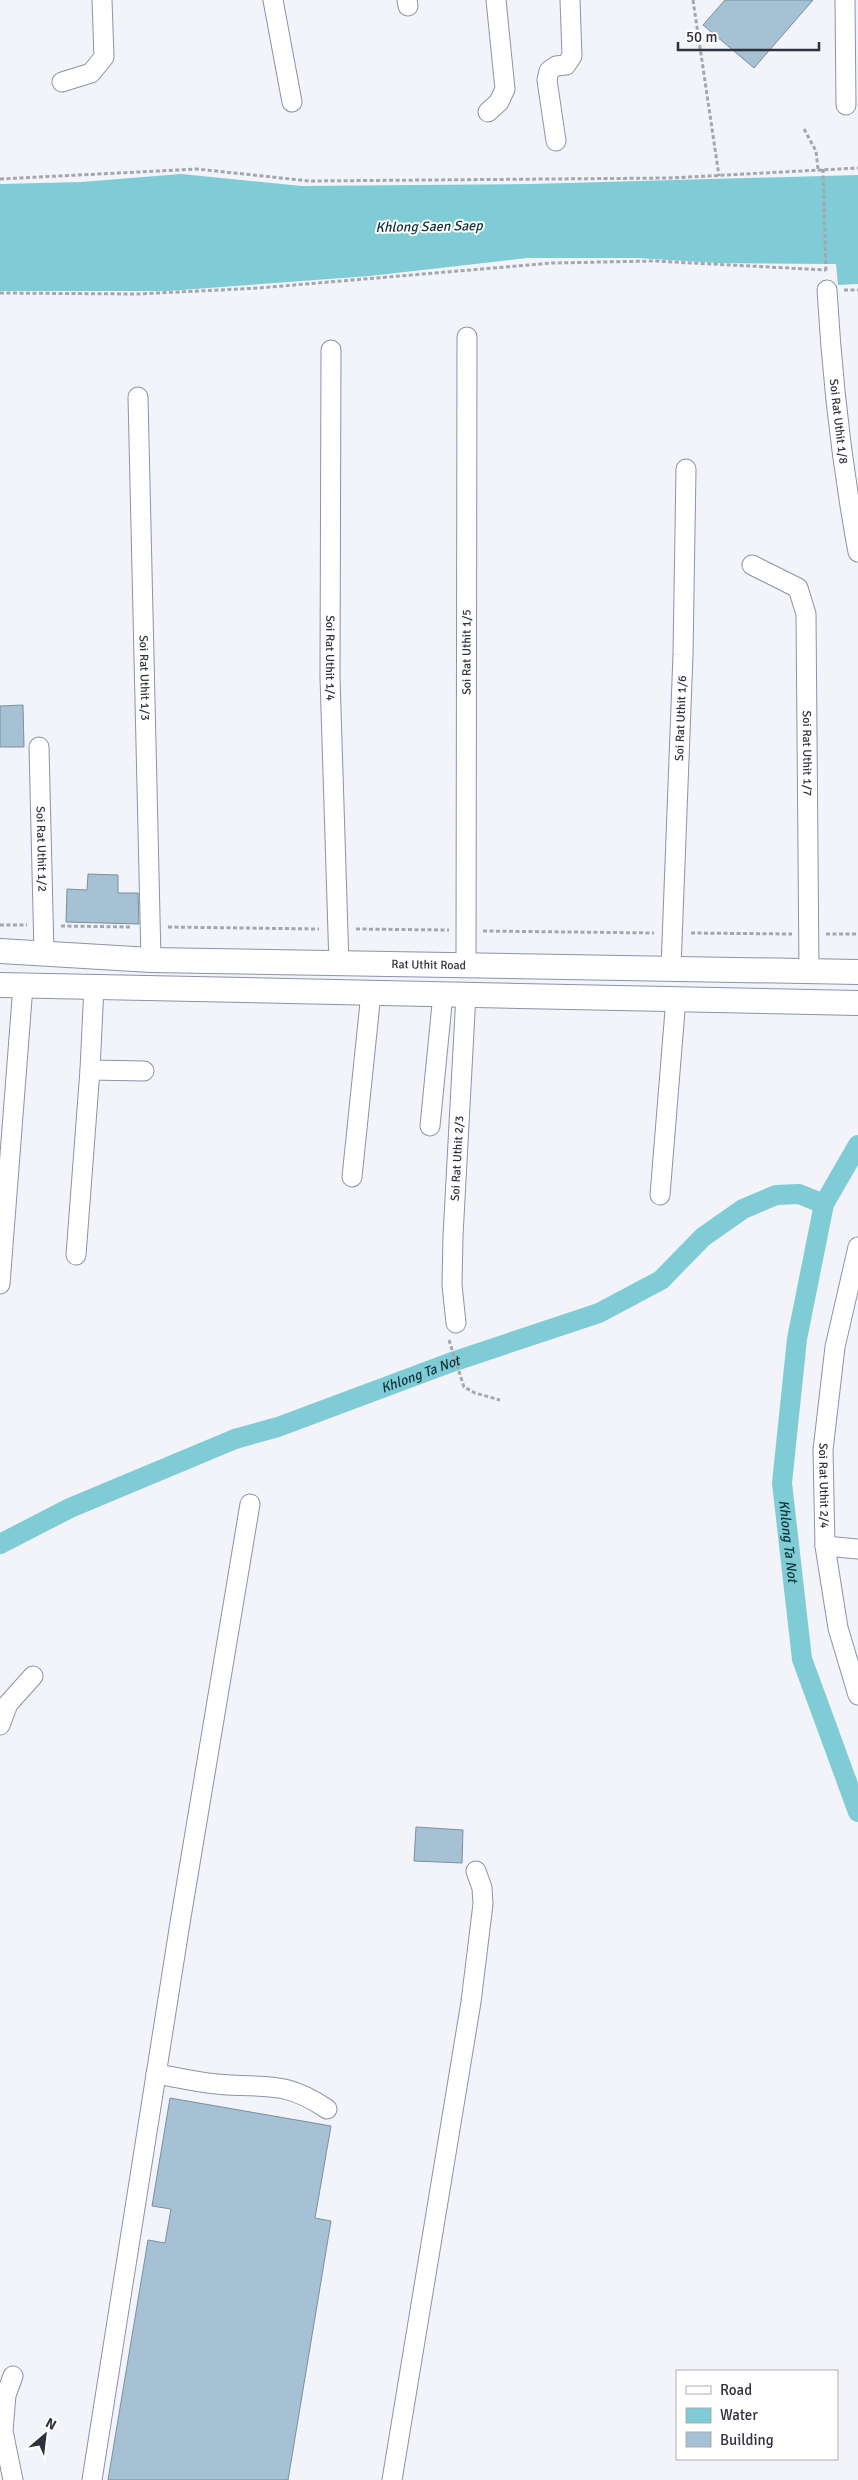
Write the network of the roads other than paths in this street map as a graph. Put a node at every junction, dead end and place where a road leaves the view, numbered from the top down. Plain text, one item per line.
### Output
1 (102, 0) edge
2 (273, 0) edge
3 (496, 0) edge
4 (570, 0) edge
5 (845, 0) edge
6 (62, 82) dead end
7 (292, 102) dead end
8 (846, 105) dead end
9 (488, 112) dead end
10 (556, 141) dead end
11 (827, 290) dead end
12 (467, 337) dead end
13 (331, 350) dead end
14 (138, 397) dead end
15 (686, 469) dead end
16 (858, 552) edge
17 (752, 565) dead end
18 (39, 747) dead end
19 (0, 951) edge
20 (44, 953) junction
21 (151, 960) junction
22 (339, 965) junction
23 (466, 966) junction
24 (671, 968) junction
25 (809, 971) junction
26 (858, 972) edge
27 (11, 986) edge
28 (94, 986) junction
29 (371, 993) junction
30 (454, 994) junction
31 (676, 998) junction
32 (858, 1002) edge
33 (90, 1070) junction
34 (144, 1071) dead end
35 (430, 1126) dead end
36 (352, 1177) dead end
37 (660, 1195) dead end
38 (858, 1247) edge
39 (76, 1255) dead end
40 (0, 1284) edge
41 (453, 1331) road end
42 (250, 1504) dead end
43 (825, 1546) junction
44 (858, 1549) edge
45 (34, 1676) dead end
46 (858, 1696) edge
47 (0, 1725) edge
48 (476, 1871) dead end
49 (156, 2074) junction
50 (326, 2109) dead end
51 (13, 2376) dead end
52 (13, 2480) edge
53 (92, 2480) edge
54 (392, 2480) edge

1 - 6 street
2 - 7 street
3 - 9 street
4 - 10 street
5 - 8 street
11 - 16 street, Soi Rat Uthit 1/8
12 - 23 street, Soi Rat Uthit 1/5
13 - 22 street, Soi Rat Uthit 1/4
14 - 21 street, Soi Rat Uthit 1/3
15 - 24 street, Soi Rat Uthit 1/6
17 - 25 street, Soi Rat Uthit 1/7
18 - 20 street, Soi Rat Uthit 1/2
19 - 20 main road, Rat Uthit Road
20 - 21 main road, Rat Uthit Road
21 - 22 main road, Rat Uthit Road
22 - 23 main road, Rat Uthit Road
23 - 24 main road, Rat Uthit Road
24 - 25 main road, Rat Uthit Road
25 - 26 main road, Rat Uthit Road
27 - 28 main road
27 - 40 street
28 - 29 main road
28 - 33 street
29 - 30 main road
29 - 36 street
30 - 31 main road
30 - 35 street
30 - 41 street, Soi Rat Uthit 2/3
31 - 32 main road
31 - 37 street
33 - 34 street
33 - 39 street
38 - 43 street, Soi Rat Uthit 2/4
42 - 49 street
43 - 44 street
43 - 46 street, Soi Rat Uthit 2/4
45 - 47 street
48 - 54 street
49 - 50 street
49 - 53 street
51 - 52 street

